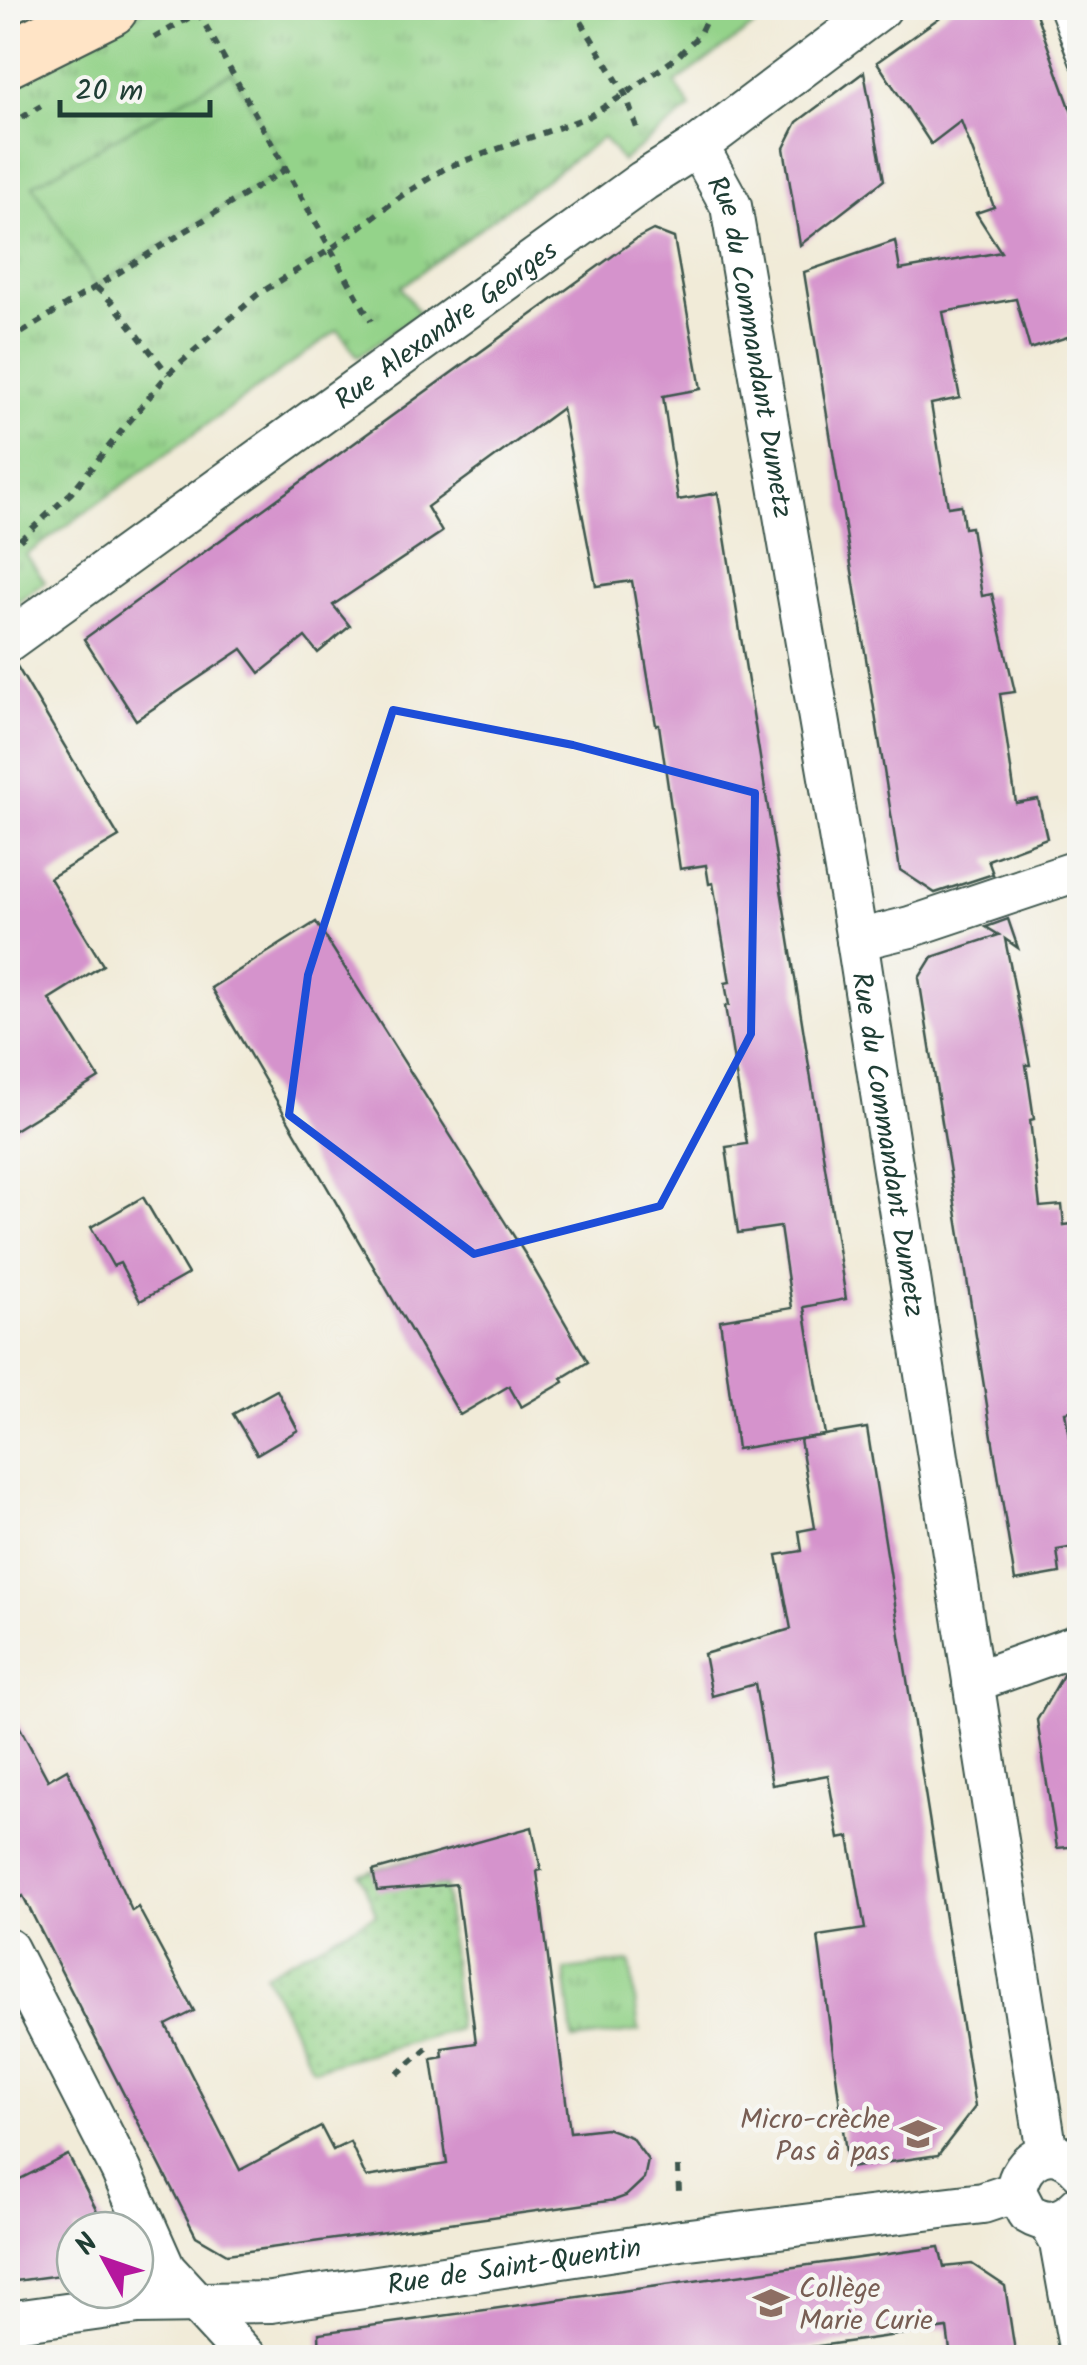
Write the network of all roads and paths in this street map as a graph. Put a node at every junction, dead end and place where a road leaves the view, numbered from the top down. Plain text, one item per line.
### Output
1 (110, 8) edge
2 (573, 8) edge
3 (712, 8) edge
4 (881, 8) edge
5 (1060, 8) edge
6 (198, 12) dead end
7 (8, 59) edge
8 (1080, 62) edge
9 (625, 94) junction
10 (644, 145) dead end
11 (698, 146) junction
12 (286, 169) junction
13 (331, 249) junction
14 (96, 286) junction
15 (8, 341) edge
16 (395, 363) junction
17 (168, 374) junction
18 (8, 551) edge
19 (8, 642) edge
20 (1080, 870) edge
21 (857, 940) junction
22 (1080, 1644) edge
23 (972, 1682) junction
24 (8, 1949) edge
25 (427, 2048) dead end
26 (397, 2074) dead end
27 (1063, 2161) edge
28 (1016, 2192) junction
29 (1064, 2213) edge
30 (198, 2303) junction
31 (8, 2322) edge
32 (1080, 2352) edge
33 (247, 2358) edge

1 - 7 main road
2 - 9 path
3 - 9 path
4 - 11 street, Rue Alexandre Georges
5 - 8 lane
6 - 12 path
9 - 10 path
9 - 13 path
11 - 16 street, Rue Alexandre Georges
11 - 21 street, Rue du Commandant Dumetz
12 - 13 path
12 - 14 path
13 - 16 path
13 - 17 path
14 - 15 path
14 - 17 path
16 - 19 street, Rue Alexandre Georges
17 - 18 path
20 - 21 street
21 - 23 street, Rue du Commandant Dumetz
22 - 23 street
23 - 27 street, Rue du Commandant Dumetz
24 - 30 street
25 - 26 path
27 - 28 street
28 - 29 street
28 - 30 street, Rue de Saint-Quentin
29 - 32 street
30 - 31 street, Rue de Saint-Quentin
30 - 33 street

